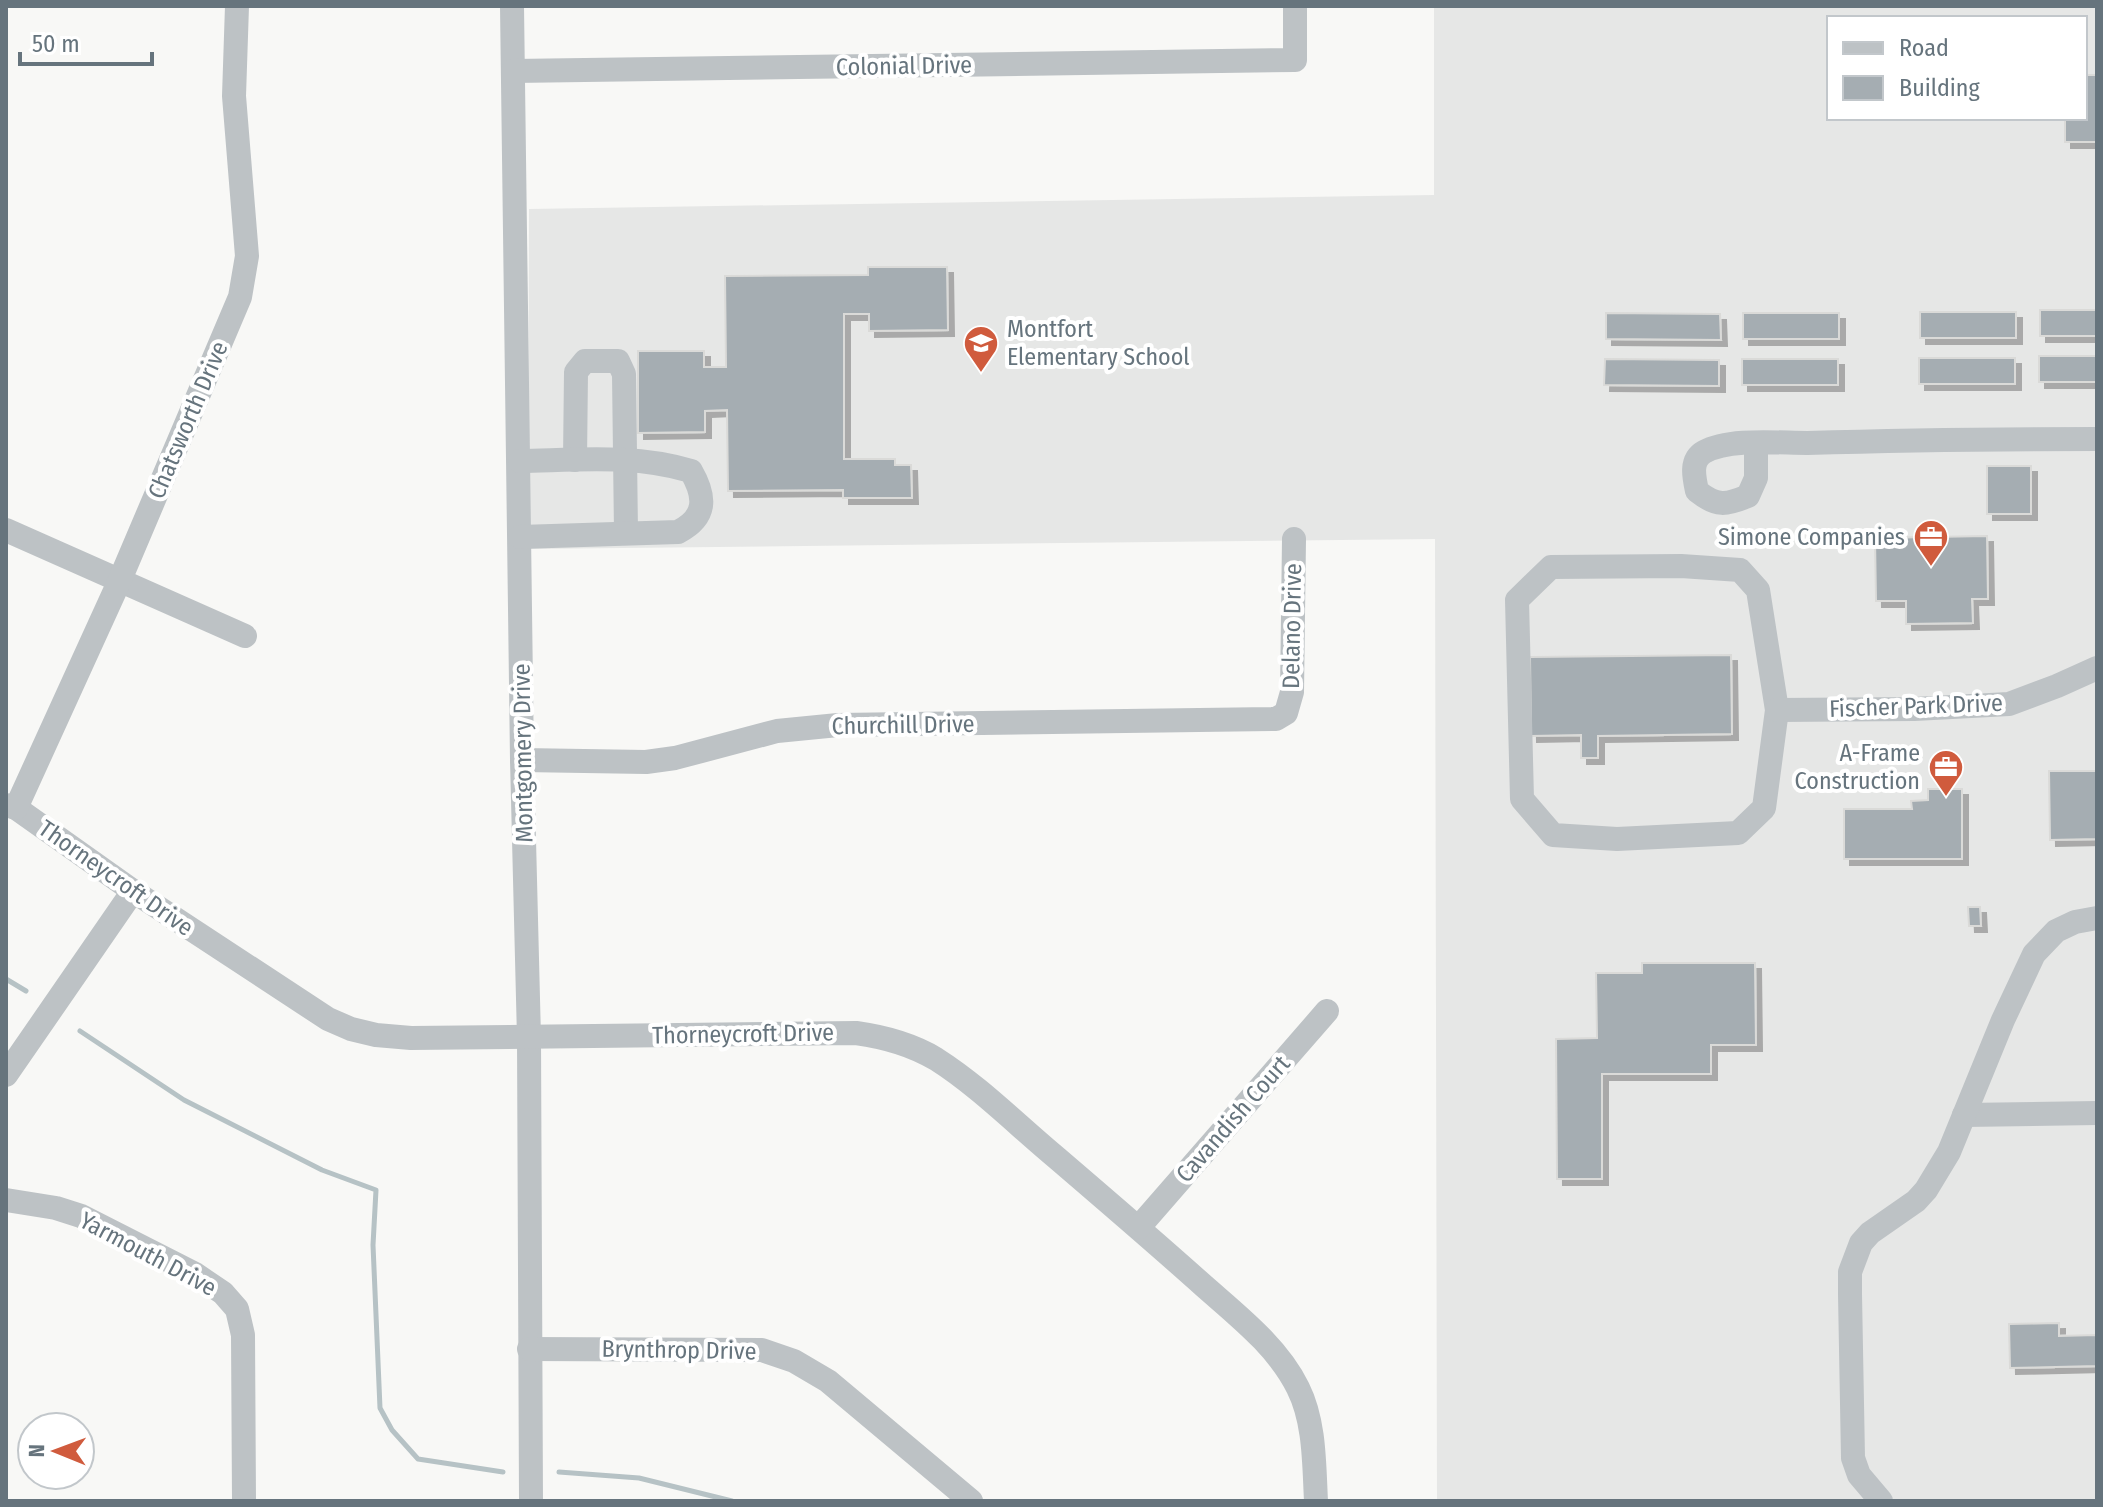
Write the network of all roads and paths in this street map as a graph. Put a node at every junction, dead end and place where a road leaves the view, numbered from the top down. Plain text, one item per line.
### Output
1 (237, 6) edge
2 (512, 6) edge
3 (1295, 6) edge
4 (513, 71) junction
5 (2097, 439) edge
6 (1756, 444) dead end
7 (624, 458) junction
8 (575, 460) junction
9 (520, 461) junction
10 (6, 530) edge
11 (626, 533) junction
12 (520, 537) junction
13 (1294, 539) dead end
14 (119, 582) junction
15 (245, 636) dead end
16 (2097, 668) edge
17 (1777, 710) junction
18 (1286, 713) joint
19 (522, 760) junction
20 (11, 807) edge
21 (133, 891) junction
22 (2097, 918) edge
23 (1327, 1011) dead end
24 (529, 1038) junction
25 (6, 1075) edge
26 (2097, 1113) edge
27 (1964, 1115) junction
28 (6, 1200) edge
29 (1139, 1227) junction
30 (529, 1349) junction
31 (244, 1501) edge
32 (531, 1501) edge
33 (971, 1501) edge
34 (1316, 1501) edge
35 (1881, 1501) edge

1 - 14 street, Chatsworth Drive
2 - 4 street, Montgomery Drive
3 - 4 street, Colonial Drive
4 - 9 street, Montgomery Drive
5 - 6 street
7 - 8 street
7 - 8 street
7 - 11 street
7 - 11 street
8 - 9 street
9 - 12 street, Montgomery Drive
10 - 14 street
11 - 12 street
12 - 19 street, Montgomery Drive
13 - 18 street, Delano Drive
14 - 15 street
14 - 20 street, Chatsworth Drive
16 - 17 street, Fischer Park Drive
17 - 17 street
18 - 19 street, Churchill Drive
19 - 24 street, Montgomery Drive
20 - 21 street, Thorneycroft Drive
21 - 24 street, Thorneycroft Drive
21 - 25 street
22 - 27 street
23 - 29 street, Cavandish Court
24 - 29 street, Thorneycroft Drive
24 - 30 street, Montgomery Drive
26 - 27 street
27 - 35 street
28 - 31 street, Yarmouth Drive
29 - 34 street, Thorneycroft Drive
30 - 32 street, Montgomery Drive
30 - 33 street, Brynthrop Drive

